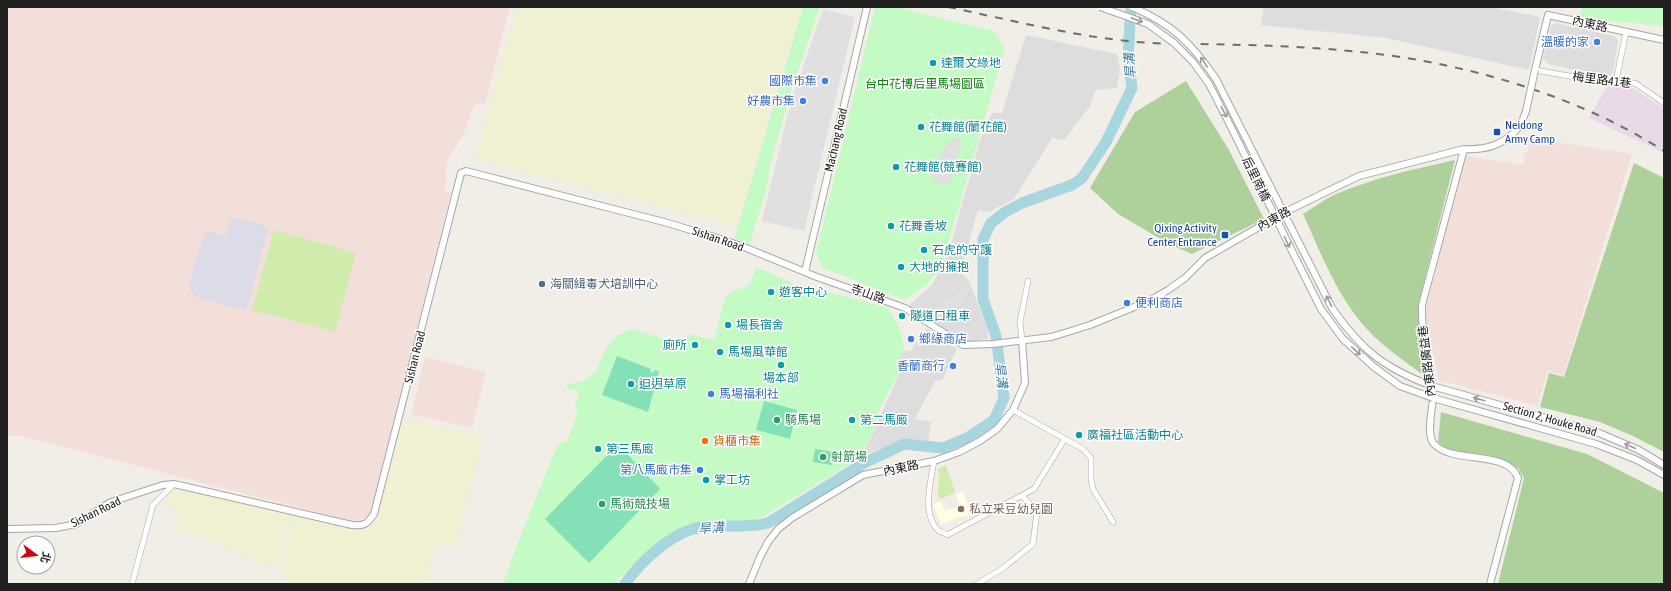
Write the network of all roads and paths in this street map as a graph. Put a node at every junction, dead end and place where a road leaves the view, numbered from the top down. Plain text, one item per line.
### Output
1 (867, 7) edge
2 (1100, 7) edge
3 (1132, 7) edge
4 (1626, 32) junction
5 (1664, 40) edge
6 (1535, 70) junction
7 (1616, 81) junction
8 (1664, 103) edge
9 (1464, 149) junction
10 (805, 272) junction
11 (1028, 280) dead end
12 (1022, 340) junction
13 (1006, 343) joint
14 (1432, 386) junction
15 (1433, 398) junction
16 (1013, 410) junction
17 (1064, 440) junction
18 (934, 461) junction
19 (1664, 464) edge
20 (1664, 475) edge
21 (174, 484) junction
22 (1022, 496) junction
23 (1113, 522) dead end
24 (7, 529) edge
25 (132, 584) edge
26 (749, 584) edge
27 (977, 584) edge
28 (1490, 584) edge

1 - 10 street, Machang Road
2 -> 15 street, 后里南橋, bridge
14 -> 3 street, 后里南橋, bridge
4 - 5 street, 內東路
4 - 6 street, 內東路
4 - 7 street
6 - 7 street, 梅里路41巷
6 - 9 street, 內東路, bridge
7 - 8 street, 梅里路41巷
9 - 12 street, 內東路
9 - 14 street, 內東路廣益巷
10 - 13 street, 寺山路
10 - 21 street, Sishan Road
11 - 12 street
12 - 13 street, 內東路
12 - 16 street, 內東路
14 - 15 street, 內東路廣益巷
19 -> 14 street, Section 2, Houke Road
15 - 20 street, Section 2, Houke Road
15 - 28 street, 內東路廣益巷
16 - 17 street
16 - 18 street, 內東路
17 - 22 street
17 - 23 street
18 - 22 street
18 - 26 street, 內東路
21 - 24 street, Sishan Road
21 - 25 street
22 - 27 street

